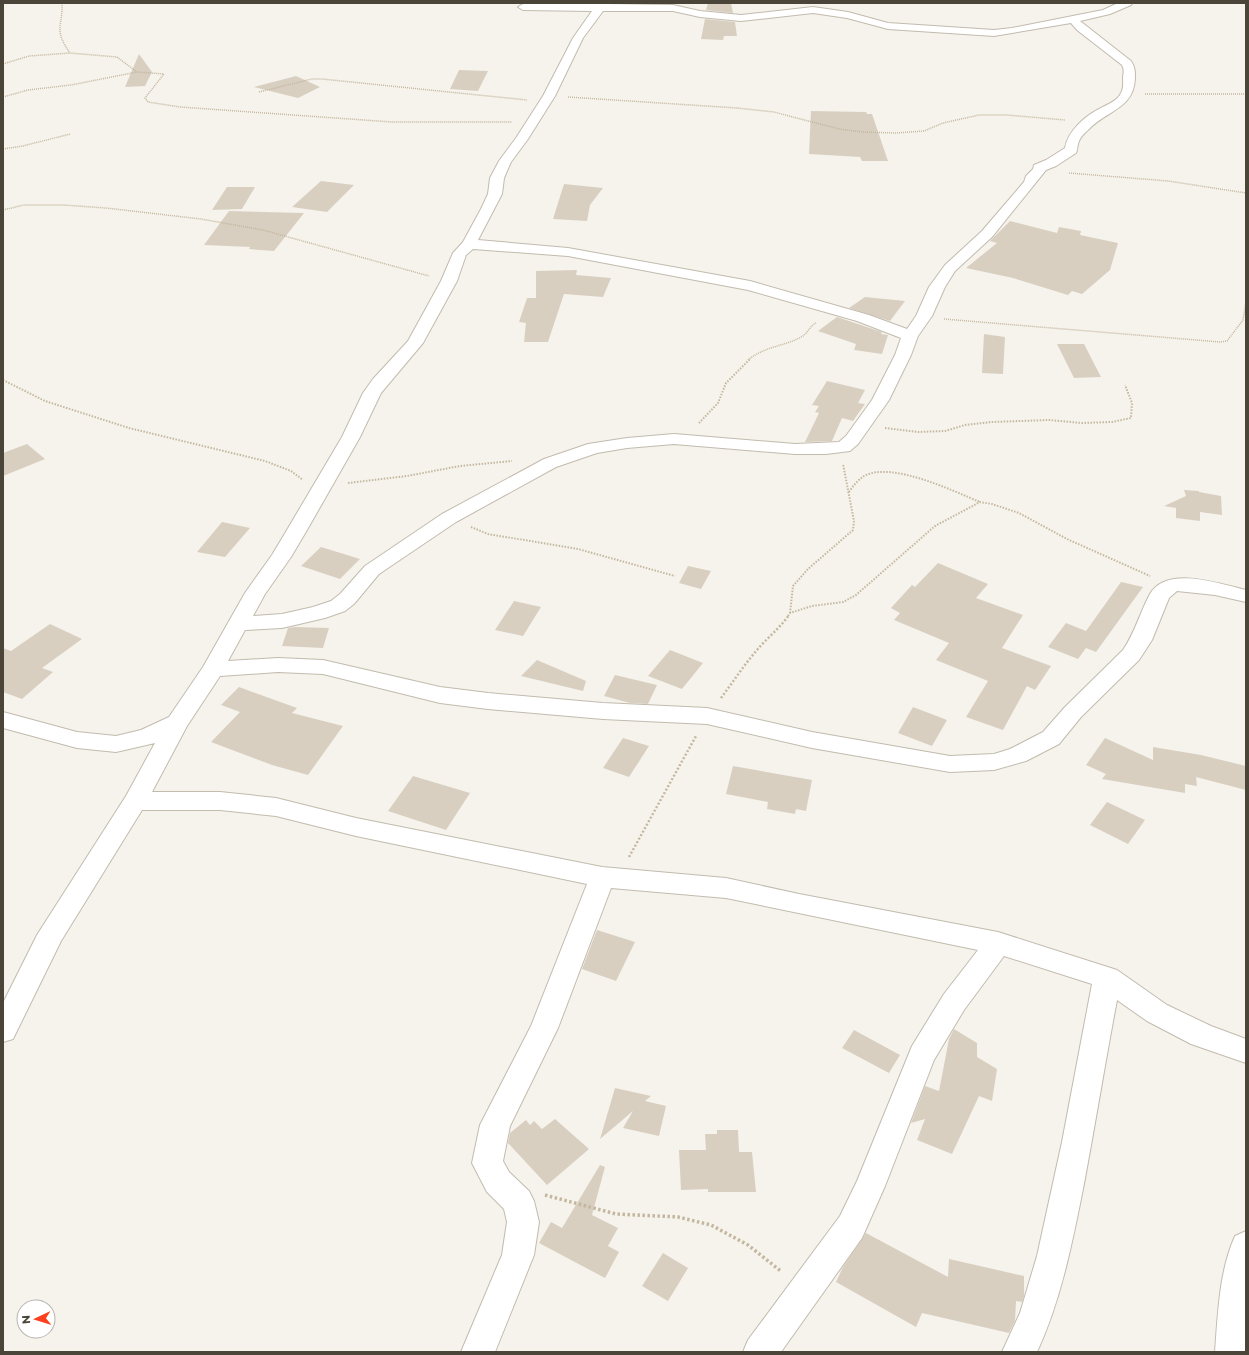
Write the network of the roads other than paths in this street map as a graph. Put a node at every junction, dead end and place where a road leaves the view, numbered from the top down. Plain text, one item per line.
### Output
1 (1127, 3) edge
2 (601, 5) edge
3 (523, 7) dead end
4 (1073, 19) junction
5 (469, 244) junction
6 (910, 336) junction
7 (1246, 596) edge
8 (238, 624) junction
9 (213, 669) junction
10 (3, 720) edge
11 (177, 723) junction
12 (135, 801) junction
13 (610, 877) junction
14 (998, 943) junction
15 (1107, 978) junction
16 (3, 1030) edge
17 (1246, 1051) edge
18 (1246, 1247) edge
19 (478, 1352) edge
20 (760, 1352) edge
21 (1019, 1352) edge
22 (1232, 1352) edge

1 - 4 street
2 - 3 street
2 - 4 street
2 - 5 street
4 - 6 street
5 - 6 street
5 - 8 street
6 - 8 street
7 - 9 street
8 - 9 street
9 - 11 street
10 - 11 street
11 - 12 street
12 - 13 street
12 - 16 street
13 - 14 street
13 - 19 street
14 - 15 street
14 - 20 street
15 - 17 street
15 - 21 street
18 - 22 street

